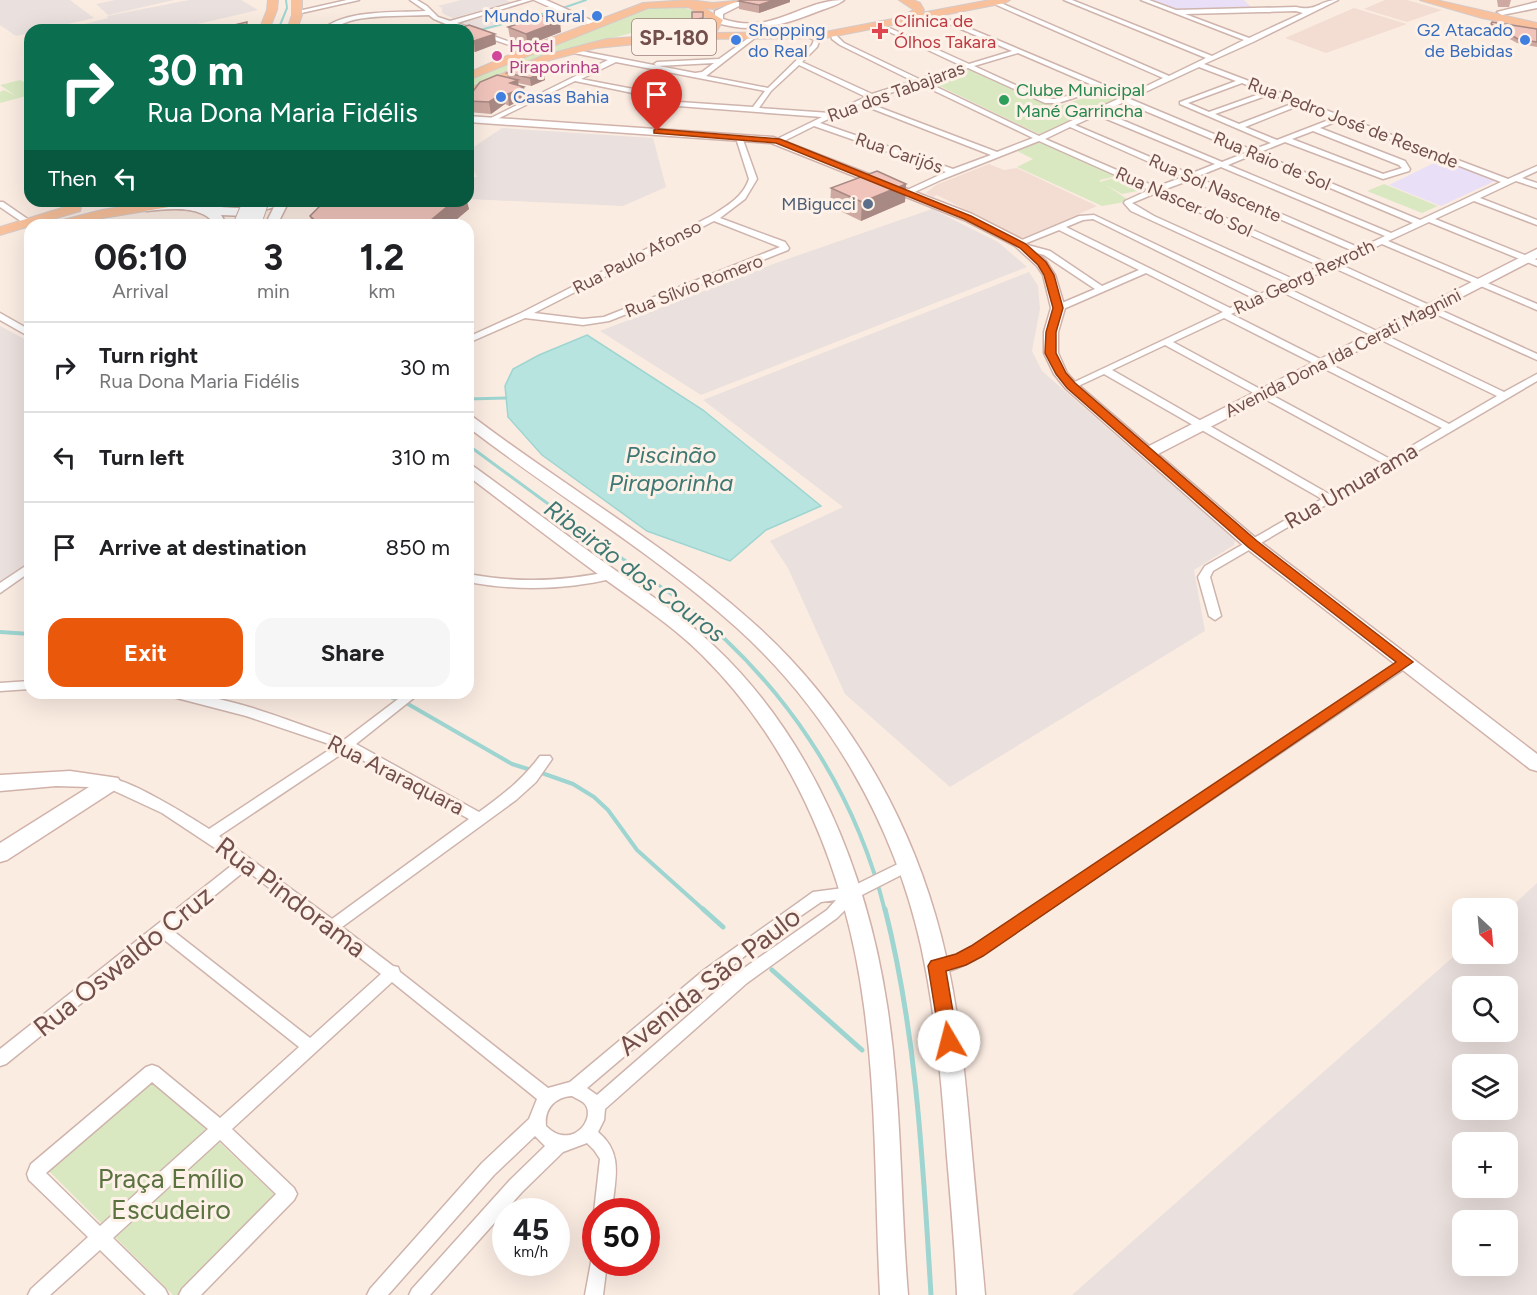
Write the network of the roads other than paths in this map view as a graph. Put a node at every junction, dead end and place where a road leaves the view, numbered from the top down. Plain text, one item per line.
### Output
1 (273, 0) edge
2 (297, 0) edge
3 (356, 0) edge
4 (412, 0) edge
5 (529, 0) edge
6 (538, 0) edge
7 (658, 0) edge
8 (739, 0) edge
9 (747, 0) edge
10 (840, 0) edge
11 (904, 0) edge
12 (909, 0) edge
13 (970, 0) edge
14 (1005, 0) edge
15 (1067, 0) edge
16 (1144, 0) edge
17 (1253, 0) edge
18 (1335, 0) edge
19 (1425, 0) edge
20 (684, 2) edge
21 (994, 2) junction
22 (1454, 4) edge
23 (646, 5) junction
24 (1537, 5) edge
25 (1262, 10) junction
26 (1176, 12) junction
27 (1309, 12) junction
28 (1502, 12) junction
29 (430, 14) junction
30 (933, 15) junction
31 (1537, 19) edge
32 (718, 20) junction
33 (294, 21) edge
34 (267, 24) edge
35 (333, 24) edge
36 (451, 24) joint
37 (597, 25) junction
38 (880, 26) junction
39 (1537, 26) edge
40 (474, 32) edge
41 (833, 34) junction
42 (567, 36) junction
43 (754, 36) junction
44 (809, 36) junction
45 (1251, 41) junction
46 (842, 44) junction
47 (595, 45) junction
48 (815, 46) junction
49 (529, 50) junction
50 (571, 51) junction
51 (1018, 51) junction
52 (1212, 58) junction
53 (614, 60) junction
54 (721, 61) junction
55 (800, 63) junction
56 (1198, 64) junction
57 (665, 66) junction
58 (969, 66) junction
59 (474, 74) edge
60 (705, 76) junction
61 (1168, 78) junction
62 (573, 79) junction
63 (918, 81) junction
64 (1240, 81) junction
65 (1102, 87) junction
66 (770, 90) junction
67 (474, 91) edge
68 (532, 91) dead end
69 (1271, 92) junction
70 (542, 93) junction
71 (872, 97) junction
72 (1125, 98) junction
73 (860, 102) junction
74 (1299, 103) junction
75 (755, 109) junction
76 (1096, 112) junction
77 (829, 115) junction
78 (1207, 115) junction
79 (1340, 118) junction
80 (474, 119) edge
81 (489, 120) junction
82 (812, 123) junction
83 (1070, 125) junction
84 (1238, 127) junction
85 (1315, 129) junction
86 (738, 137) junction
87 (1041, 138) junction
88 (1287, 140) junction
89 (777, 141) junction
90 (1278, 143) junction
91 (1253, 153) junction
92 (998, 155) junction
93 (1225, 165) junction
94 (1537, 168) edge
95 (953, 172) junction
96 (1192, 177) junction
97 (1513, 180) junction
98 (1537, 186) edge
99 (1158, 190) junction
100 (908, 193) junction
101 (1474, 198) junction
102 (0, 204) edge
103 (84, 207) edge
104 (141, 207) edge
105 (262, 207) edge
106 (135, 208) junction
107 (208, 211) junction
108 (714, 218) junction
109 (53, 219) edge
110 (86, 219) edge
111 (219, 219) edge
112 (1425, 221) junction
113 (1537, 223) edge
114 (24, 224) edge
115 (1059, 227) junction
116 (24, 229) edge
117 (0, 231) edge
118 (24, 231) edge
119 (1387, 238) junction
120 (0, 243) edge
121 (1021, 245) junction
122 (1360, 251) junction
123 (1533, 258) edge
124 (1330, 265) junction
125 (1146, 270) junction
126 (1293, 282) junction
127 (1480, 282) junction
128 (1280, 288) junction
129 (1101, 289) junction
130 (1260, 298) junction
131 (1537, 307) edge
132 (1058, 308) junction
133 (1430, 308) junction
134 (1227, 313) junction
135 (524, 315) junction
136 (0, 316) edge
137 (24, 330) edge
138 (1377, 335) junction
139 (474, 337) edge
140 (1166, 342) junction
141 (1537, 357) edge
142 (1322, 364) junction
143 (1104, 370) junction
144 (1537, 377) edge
145 (1071, 386) junction
146 (1263, 394) junction
147 (1505, 396) junction
148 (474, 425) edge
149 (1202, 426) junction
150 (1449, 428) junction
151 (1148, 453) junction
152 (1391, 463) junction
153 (474, 473) edge
154 (1330, 499) junction
155 (1252, 544) junction
156 (592, 561) junction
157 (24, 571) edge
158 (611, 575) junction
159 (474, 579) edge
160 (567, 583) junction
161 (0, 589) edge
162 (1215, 616) dead end
163 (1406, 662) junction
164 (24, 685) edge
165 (0, 687) edge
166 (198, 699) edge
167 (408, 699) edge
168 (346, 745) junction
169 (544, 762) dead end
170 (1537, 764) edge
171 (103, 781) junction
172 (0, 783) edge
173 (480, 819) junction
174 (208, 836) junction
175 (0, 840) edge
176 (0, 854) edge
177 (246, 862) junction
178 (898, 870) junction
179 (858, 890) junction
180 (332, 927) junction
181 (162, 930) junction
182 (937, 966) junction
183 (393, 972) junction
184 (310, 1047) junction
185 (0, 1059) edge
186 (573, 1089) junction
187 (547, 1098) junction
188 (596, 1106) junction
189 (537, 1123) junction
190 (220, 1129) junction
191 (588, 1134) junction
192 (560, 1144) junction
193 (604, 1198) edge
194 (100, 1237) junction
195 (596, 1276) edge
196 (37, 1295) edge
197 (159, 1295) edge
198 (188, 1295) edge
199 (376, 1295) edge
200 (418, 1295) edge
201 (594, 1295) edge
202 (894, 1295) edge
203 (971, 1295) edge

1 - 34 main road
2 - 33 main road
3 - 33 street
4 - 29 street
5 - 36 street
6 - 37 main road
7 - 23 main road
8 - 20 main road
9 - 32 main road
10 - 32 main road
11 - 38 main road
12 - 13 main road
14 - 21 main road, SP-180
15 - 52 street
16 - 26 street
17 - 25 street
18 - 27 street
19 - 22 main road
20 - 23 main road
20 - 32 main road
21 - 30 main road, SP-180
21 - 61 street
22 - 28 main road
22 - 39 main road
23 - 37 main road
24 - 28 main road
25 - 26 street
25 - 27 street
26 - 45 street
27 - 45 street
28 - 31 main road
29 - 35 street
29 - 36 street
30 - 38 main road, SP-180
30 - 51 street, Rua Raio de Sol
32 - 47 main road
37 - 42 main road
38 - 41 main road, SP-180
38 - 58 street
40 - 49 street
41 - 44 main road, SP-180
41 - 46 street
42 - 49 main road
42 - 50 main road
43 - 44 main road, SP-180
43 - 47 main road, SP-180
43 - 54 street
44 - 48 street
45 - 52 street
46 - 48 street
46 - 63 street, Rua Nascer do Sol
47 - 50 main road
48 - 55 street
49 - 59 main road
50 - 53 street
50 - 67 main road
51 - 58 street, Rua dos Tabajaras
51 - 65 street, Rua Raio de Sol
52 - 56 street
53 - 57 street
53 - 62 street
54 - 57 street
54 - 60 street
55 - 66 street
55 - 71 street
56 - 61 street
56 - 64 street, Rua Pedro José de Resende
57 - 60 street
58 - 63 street, Rua dos Tabajaras
58 - 65 street
60 - 66 street
61 - 72 street
62 - 70 street
62 - 75 street
63 - 71 street, Rua dos Tabajaras
63 - 87 street, Rua Nascer do Sol
64 - 69 street, Rua Pedro José de Resende
64 - 78 street
65 - 72 street, Rua Raio de Sol
66 - 75 street
68 - 70 street
69 - 74 street, Rua Pedro José de Resende
69 - 78 street
70 - 81 street
71 - 73 street, Rua dos Tabajaras
72 - 76 street
72 - 91 street, Rua Raio de Sol
73 - 77 street, Rua dos Tabajaras
73 - 92 street
74 - 79 street, Rua Pedro José de Resende
74 - 84 street
75 - 77 street
76 - 83 street
76 - 93 street
77 - 82 street, Rua dos Tabajaras
78 - 84 street
79 - 85 street
79 - 97 street, Rua Pedro José de Resende
80 - 81 main road
81 - 86 main road
82 - 89 street, Rua dos Tabajaras
82 - 95 street, Rua Carijós
83 - 87 street
83 - 96 street, Rua Sol Nascente
84 - 90 street
85 - 88 street
85 - 88 street
86 - 89 main road
86 - 108 street, Rua Paulo Afonso
87 - 92 street
87 - 99 street, Rua Nascer do Sol
88 - 90 street
89 - 100 main road
90 - 91 street
91 - 93 street
91 - 112 street, Rua Raio de Sol
92 - 95 street
93 - 96 street
93 - 119 street
94 - 97 street, Rua Georg Rexroth
95 - 100 street
96 - 99 street
96 - 122 street, Rua Sol Nascente
97 - 98 street, Rua Pedro José de Resende
97 - 101 street, Rua Georg Rexroth
99 - 124 street, Rua Nascer do Sol
99 - 126 street
100 - 121 main road
101 - 112 street, Rua Georg Rexroth
101 - 113 street
102 - 114 street
103 - 109 main road
104 - 106 main road
105 - 107 main road
106 - 107 main road
106 - 110 main road
107 - 111 main road
108 - 135 street, Rua Paulo Afonso
108 - 135 street, Rua Sílvio Romero
112 - 119 street, Rua Georg Rexroth
112 - 123 street, Rua Raio de Sol
115 - 121 street
115 - 125 street
115 - 130 street
116 - 117 main road
118 - 120 main road
119 - 122 street, Rua Georg Rexroth
119 - 127 street
121 - 129 street
121 - 132 main road
122 - 124 street, Rua Georg Rexroth
123 - 127 main road, Avenida Dona Ida Cerati Magnini
124 - 126 street, Rua Georg Rexroth
124 - 133 street, Rua Nascer do Sol
125 - 129 street
125 - 134 street
126 - 128 street, Rua Georg Rexroth
127 - 131 street
127 - 133 main road, Avenida Dona Ida Cerati Magnini
128 - 130 street, Rua Georg Rexroth
128 - 138 street
129 - 132 street
130 - 134 street, Rua Georg Rexroth
132 - 145 main road
133 - 138 main road, Avenida Dona Ida Cerati Magnini
133 - 141 street, Rua Nascer do Sol
134 - 140 street, Rua Georg Rexroth
134 - 142 street
135 - 139 street, Rua Paulo Afonso
136 - 137 street
138 - 142 main road, Avenida Dona Ida Cerati Magnini
138 - 147 street
140 - 143 street, Rua Georg Rexroth
140 - 146 street
142 - 146 main road, Avenida Dona Ida Cerati Magnini
142 - 150 street
143 - 145 street, Rua Georg Rexroth
143 - 149 street
144 - 147 street, Rua Umuarama
145 - 151 main road
146 - 149 main road, Avenida Dona Ida Cerati Magnini
146 - 152 street
147 - 150 street, Rua Umuarama
148 - 178 main road
149 - 151 main road, Avenida Dona Ida Cerati Magnini
149 - 154 street
150 - 152 street, Rua Umuarama
151 - 155 main road
152 - 154 street, Rua Umuarama
153 - 156 main road
154 - 155 street, Rua Umuarama
155 - 162 street, Rua Umuarama
155 - 163 main road
156 - 158 main road
156 - 160 street
157 - 161 street
158 - 160 street
158 - 179 main road
159 - 160 street
163 - 170 main road
163 - 182 street
164 - 165 street
166 - 168 street, Rua Araraquara
167 - 168 street
168 - 173 street, Rua Araraquara
168 - 174 street
169 - 173 street
171 - 172 main road, Rua Pindorama
171 - 174 street, Rua Pindorama
171 - 175 main road
171 - 176 main road
173 - 180 street
174 - 177 street, Rua Pindorama
177 - 180 street, Rua Pindorama
177 - 181 street, Rua Oswaldo Cruz
178 - 179 street, Avenida São Paulo
178 - 182 main road
179 - 186 street, Avenida São Paulo
179 - 188 street, Avenida São Paulo
179 - 202 main road
180 - 183 street, Rua Pindorama
181 - 184 street
181 - 185 street, Rua Oswaldo Cruz
182 - 203 main road
183 - 184 street
183 - 187 street, Rua Pindorama
184 - 190 street
186 - 187 street
186 - 188 street
187 - 189 street
188 - 191 street
189 - 192 street
189 - 199 street
190 - 194 street
190 - 194 street
190 - 198 street
191 - 192 street
191 - 193 street
192 - 200 street
194 - 196 street
194 - 197 street
195 - 201 street

